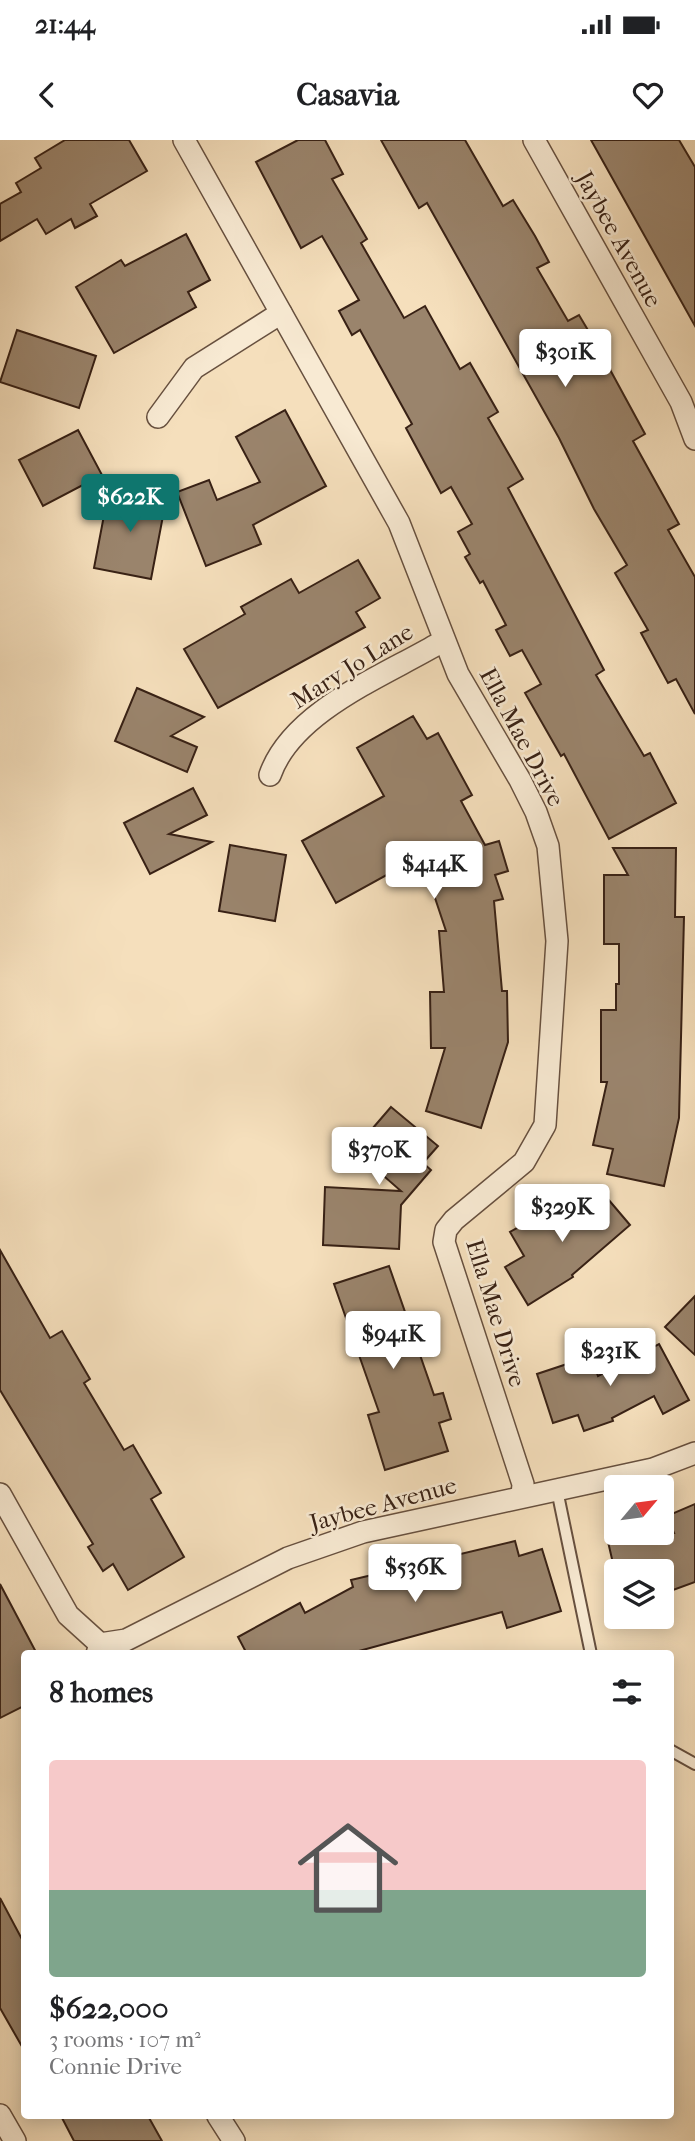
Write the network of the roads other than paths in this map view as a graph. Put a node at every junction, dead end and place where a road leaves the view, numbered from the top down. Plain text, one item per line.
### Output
1 (184, 140) edge
2 (534, 140) edge
3 (281, 313) junction
4 (158, 417) dead end
5 (695, 439) edge
6 (445, 643) junction
7 (270, 775) dead end
8 (695, 1453) edge
9 (557, 1490) junction
10 (0, 1494) edge
11 (522, 1496) junction
12 (98, 1649) edge
13 (590, 1650) edge
14 (674, 1752) edge
15 (695, 1764) edge
16 (0, 2115) edge
17 (220, 2119) edge
18 (15, 2141) edge
19 (234, 2141) edge

1 - 3 street, Ella Mae Drive
2 - 5 street, Jaybee Avenue
3 - 4 street
3 - 6 street, Ella Mae Drive
6 - 7 street, Mary Jo Lane
6 - 11 street, Ella Mae Drive
8 - 9 street, Jaybee Avenue
9 - 11 street, Jaybee Avenue
9 - 13 lane
10 - 12 street, Jaybee Avenue
11 - 12 street, Jaybee Avenue
14 - 15 lane
16 - 18 street
17 - 19 street

